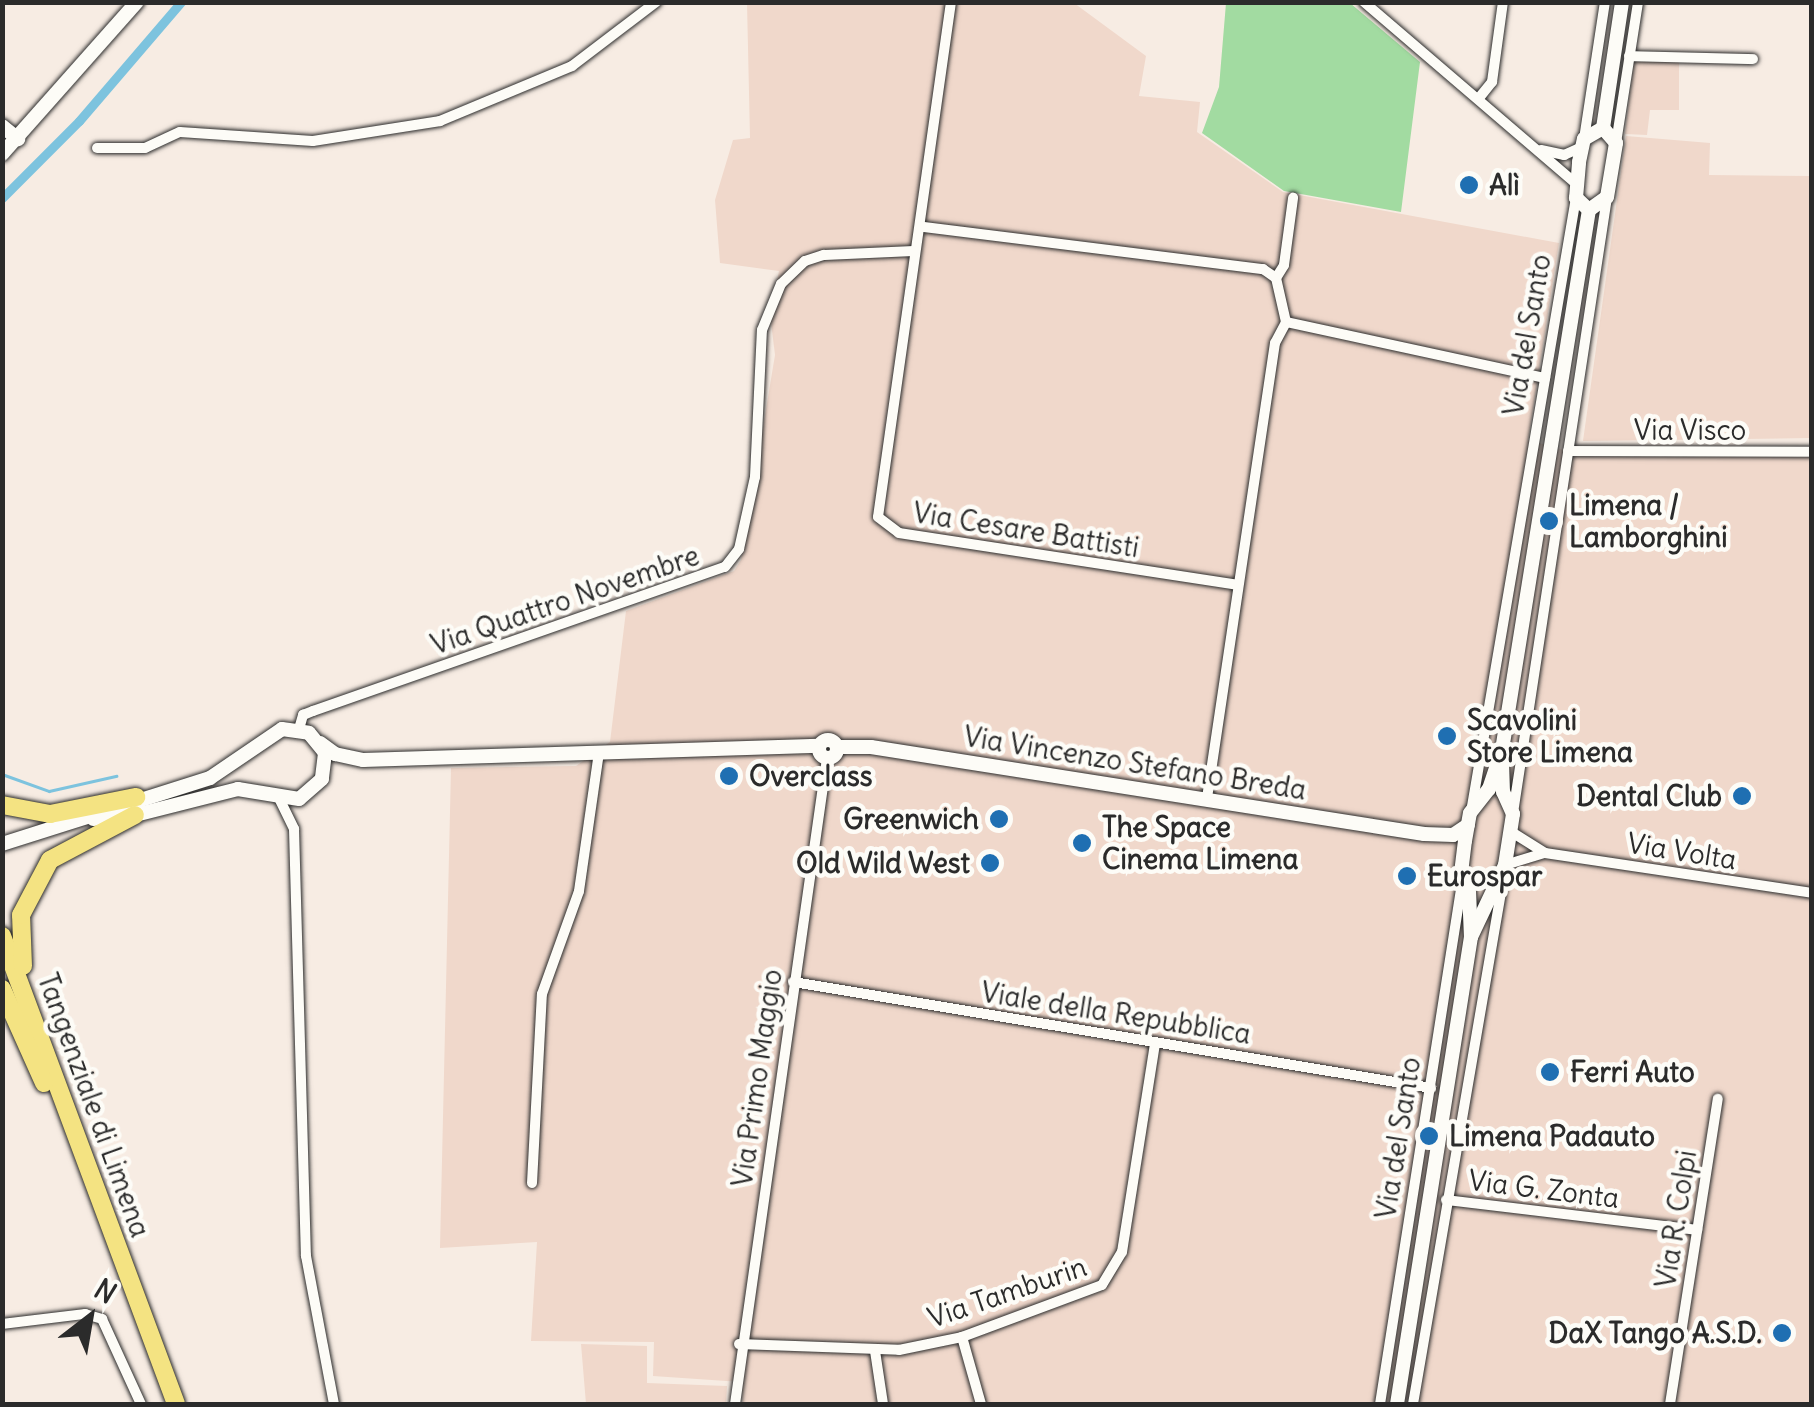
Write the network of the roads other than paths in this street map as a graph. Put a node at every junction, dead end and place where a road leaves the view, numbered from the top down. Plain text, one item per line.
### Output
1 (137, 2) edge
2 (656, 2) edge
3 (951, 2) edge
4 (1364, 2) edge
5 (1503, 2) edge
6 (1606, 2) edge
7 (1622, 2) edge
8 (1638, 2) edge
9 (1629, 56) junction
10 (1753, 59) dead end
11 (1479, 98) junction
12 (2, 126) edge
13 (1602, 128) junction
14 (18, 138) junction
15 (1583, 143) junction
16 (1616, 143) junction
17 (97, 148) dead end
18 (1538, 148) junction
19 (2, 154) edge
20 (1576, 191) junction
21 (1606, 197) junction
22 (1293, 198) dead end
23 (1589, 210) junction
24 (924, 228) junction
25 (914, 251) junction
26 (1571, 272) junction
27 (1276, 278) junction
28 (1286, 322) junction
29 (1545, 378) junction
30 (1568, 451) junction
31 (1812, 452) edge
32 (1528, 481) junction
33 (1544, 483) junction
34 (1237, 585) junction
35 (299, 729) junction
36 (320, 742) junction
37 (1502, 750) junction
38 (828, 751) junction
39 (598, 752) junction
40 (362, 760) junction
41 (322, 780) junction
42 (307, 795) junction
43 (278, 796) junction
44 (1482, 797) junction
45 (1207, 798) junction
46 (2, 805) edge
47 (136, 806) junction
48 (1509, 807) junction
49 (1469, 819) junction
50 (294, 828) junction
51 (1510, 831) junction
52 (1424, 834) junction
53 (2, 844) edge
54 (1545, 853) junction
55 (1462, 862) junction
56 (1505, 865) junction
57 (1502, 882) junction
58 (1465, 886) junction
59 (1812, 894) edge
60 (1487, 896) junction
61 (2, 936) edge
62 (1471, 937) junction
63 (2, 968) edge
64 (794, 982) junction
65 (2, 989) edge
66 (1155, 1044) junction
67 (46, 1058) junction
68 (1452, 1062) junction
69 (1470, 1065) junction
70 (44, 1082) junction
71 (1431, 1088) junction
72 (1718, 1099) dead end
73 (532, 1184) dead end
74 (1446, 1200) junction
75 (1698, 1230) junction
76 (2, 1324) edge
77 (962, 1337) junction
78 (739, 1344) junction
79 (1415, 1344) junction
80 (875, 1350) junction
81 (141, 1404) edge
82 (164, 1404) edge
83 (176, 1404) edge
84 (334, 1404) edge
85 (735, 1404) edge
86 (883, 1404) edge
87 (981, 1404) edge
88 (1380, 1404) edge
89 (1397, 1404) edge
90 (1413, 1404) edge
91 (1670, 1404) edge

1 - 14 street
2 - 17 street
3 - 24 street, Via Cesare Battisti
4 - 11 street
5 - 11 street
6 - 15 street, Via del Santo
7 - 13 street
8 - 9 street, Via del Santo
9 - 10 street
9 - 16 street, Via del Santo
11 - 18 street
12 - 14 street
13 - 15 street
13 - 16 street
14 - 19 street
15 - 18 street
15 - 20 street, Via del Santo
16 - 21 street, Via del Santo
18 - 20 street
20 - 23 street
20 - 26 street, Via del Santo
21 - 23 street
21 - 30 street, Via del Santo
22 - 27 street
23 - 26 street
24 - 25 street, Via Cesare Battisti
24 - 27 street
25 - 34 street, Via Cesare Battisti
25 - 35 street, Via Quattro Novembre
26 - 29 street, Via del Santo
26 - 33 street
27 - 28 street
28 - 29 street
28 - 34 street
29 - 32 street, Via del Santo
30 - 31 street, Via Visco
30 - 48 street, Via del Santo
32 - 33 street
32 - 49 street, Via del Santo
33 - 37 street
34 - 45 street
35 - 36 street, Via Vincenzo Stefano Breda
35 - 47 street
36 - 40 street, Via Vincenzo Stefano Breda
36 - 41 street
37 - 44 street, Via del Santo
37 - 48 street, Via del Santo
38 - 39 street, Via Vincenzo Stefano Breda
38 - 45 street, Via Vincenzo Stefano Breda
38 - 64 street, Via Primo Maggio
39 - 40 street, Via Vincenzo Stefano Breda
39 - 73 street
40 - 41 street, Via Vincenzo Stefano Breda
41 - 42 street, Via Vincenzo Stefano Breda
42 - 43 street
42 - 50 street
43 - 47 street
43 - 50 street
44 - 48 street
44 - 49 street, Via del Santo
45 - 52 street, Via Vincenzo Stefano Breda
46 - 47 highway
47 - 53 street
47 - 67 highway
48 - 51 street, Via del Santo
49 - 52 street, Via Vincenzo Stefano Breda
49 - 55 street, Via del Santo
50 - 84 street
51 - 54 street
51 - 56 street, Via del Santo
52 - 55 street, Via Vincenzo Stefano Breda
54 - 56 street
54 - 59 street, Via Volta
55 - 58 street, Via del Santo
56 - 57 street, Via del Santo
57 - 60 street
57 - 69 street, Via del Santo
58 - 60 street
58 - 62 street, Via del Santo
58 - 71 street, Via del Santo
60 - 62 street
61 - 67 highway, Tangenziale di Limena
62 - 68 street
63 - 70 highway, Tangenziale di Limena
64 - 66 street, Viale della Repubblica
64 - 78 street, Via Primo Maggio
65 - 70 highway
66 - 71 street, Viale della Repubblica
66 - 77 street, Via Tamburin
67 - 83 highway, Tangenziale di Limena
68 - 69 street
68 - 79 street
69 - 74 street, Via del Santo
70 - 82 highway, Tangenziale di Limena
71 - 88 street, Via del Santo
72 - 75 street, Via R. Colpi
74 - 75 street, Via G. Zonta
74 - 79 street, Via del Santo
75 - 91 street, Via R. Colpi
76 - 81 street
77 - 80 street, Via Tamburin
77 - 87 street
78 - 80 street, Via Tamburin
78 - 85 street, Via Primo Maggio
79 - 89 street
79 - 90 street, Via del Santo
80 - 86 street

